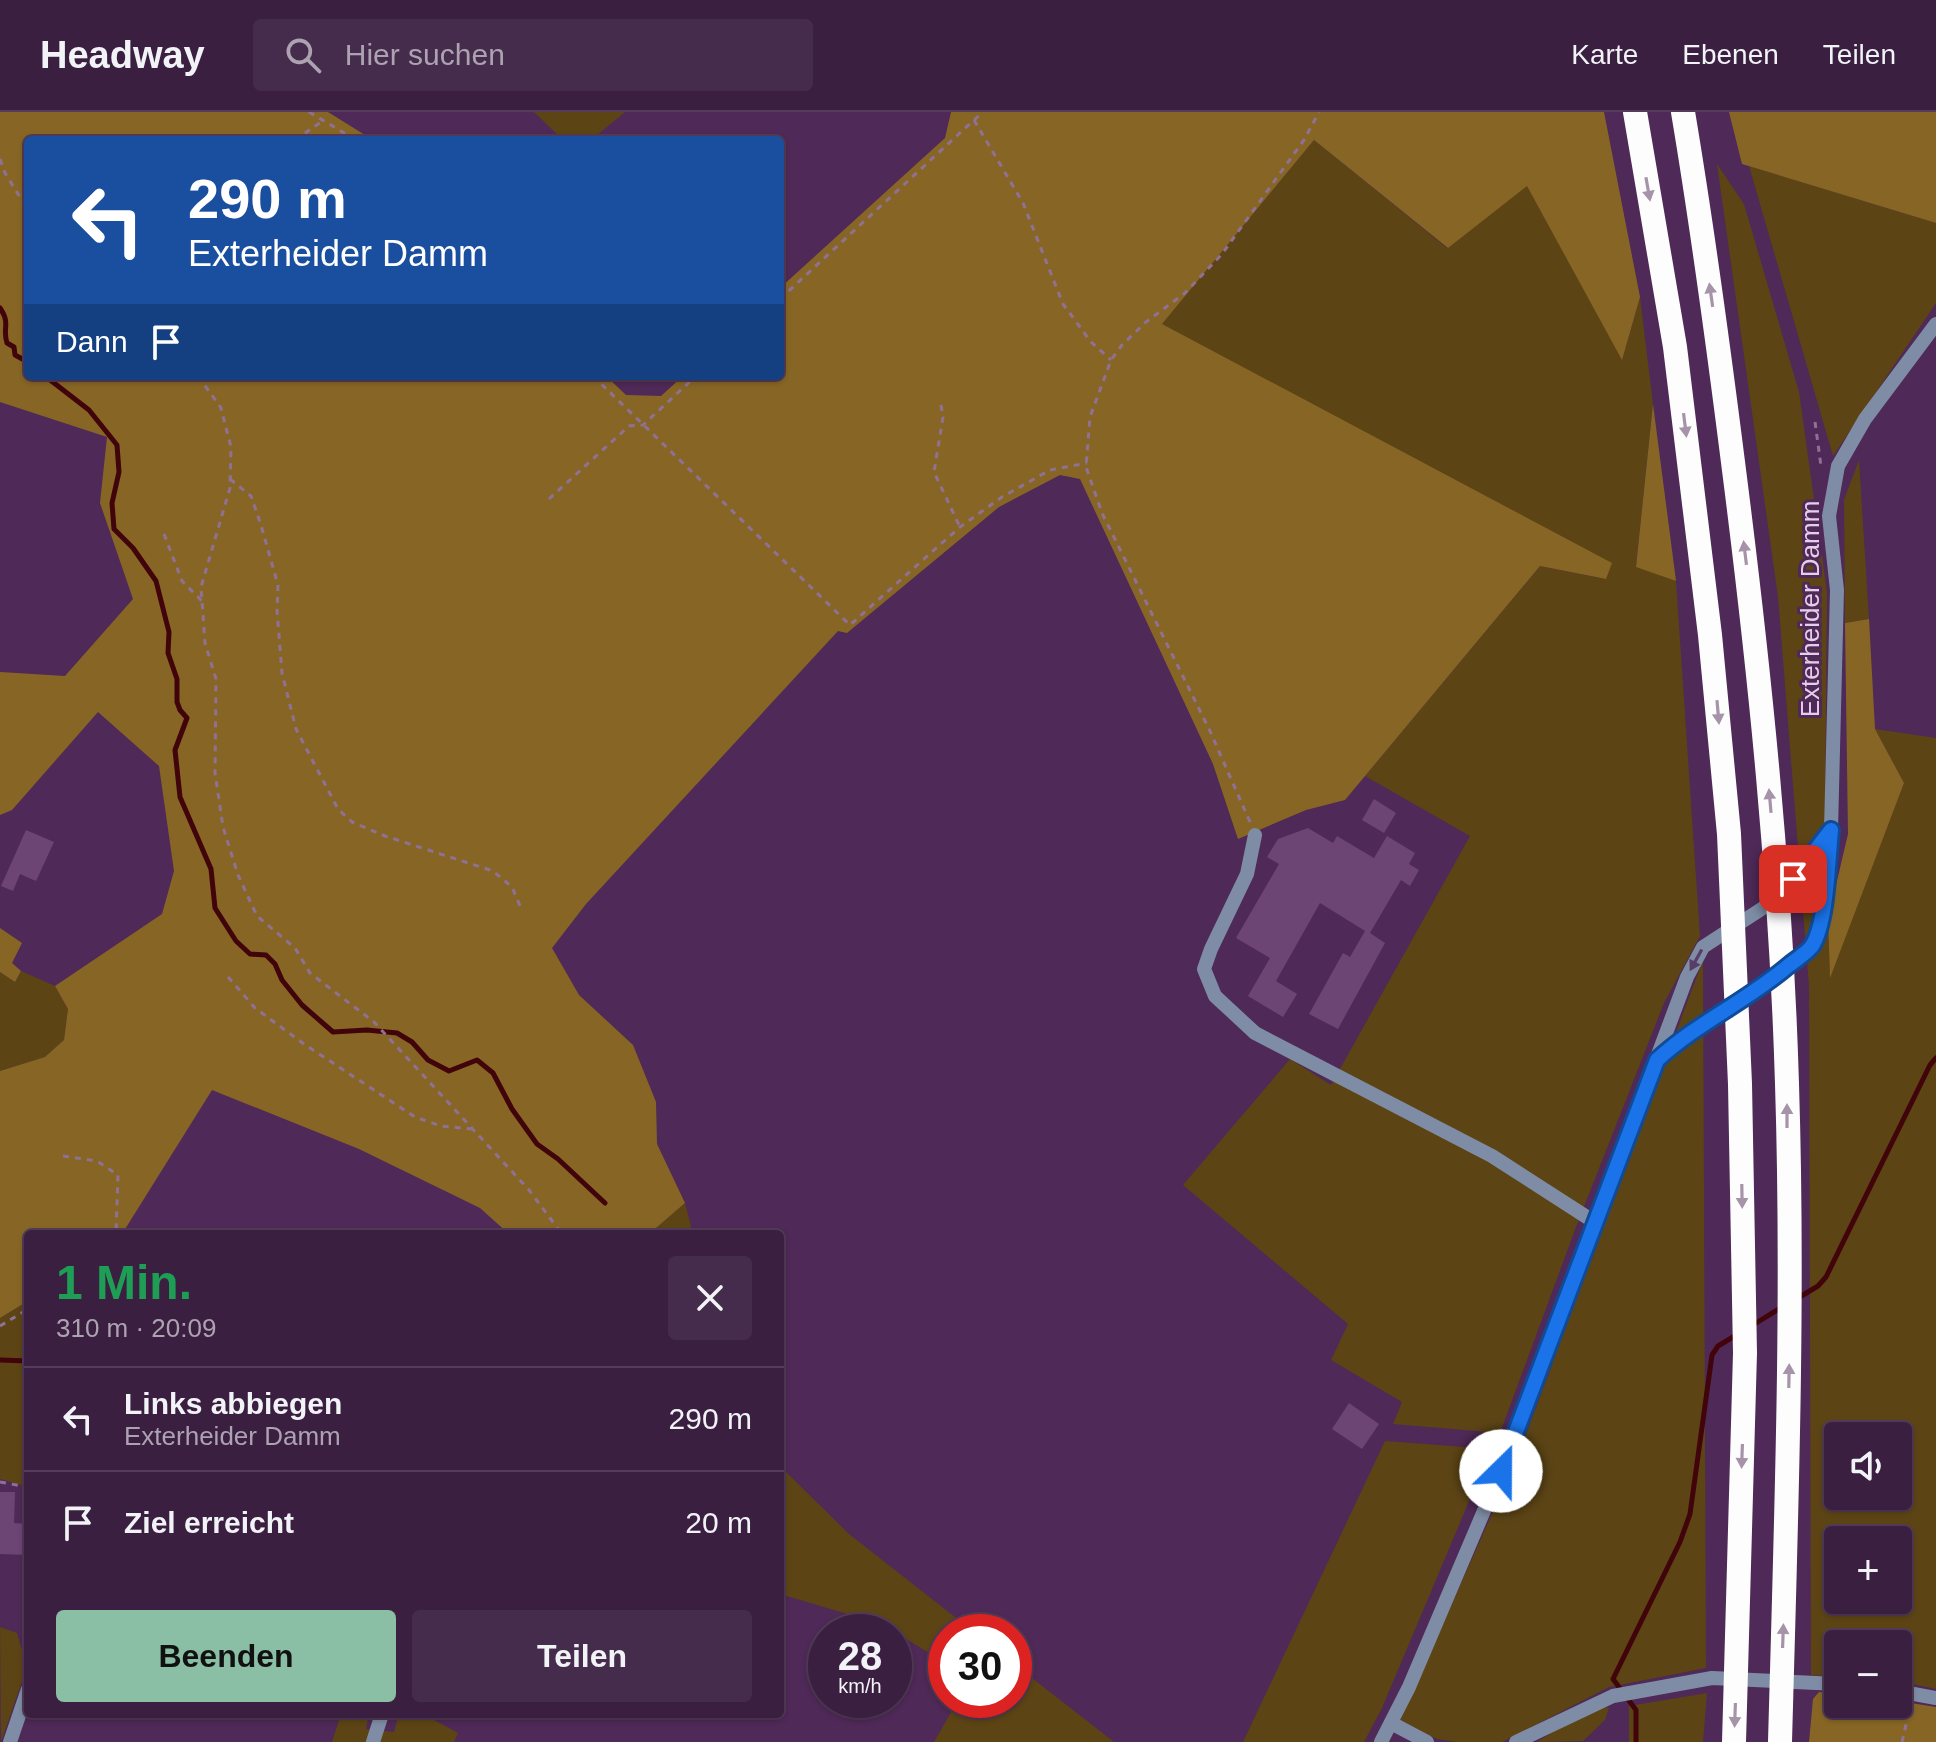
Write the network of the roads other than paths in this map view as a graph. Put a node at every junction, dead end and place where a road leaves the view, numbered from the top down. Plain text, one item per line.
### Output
1 (1635, 112) edge
2 (1683, 112) edge
3 (1936, 324) edge
4 (1831, 830) junction
5 (1255, 835) road end
6 (1657, 1060) junction
7 (1596, 1223) junction
8 (1824, 1683) edge
9 (1912, 1693) edge
10 (1936, 1698) edge
11 (24, 1701) edge
12 (381, 1718) edge
13 (1391, 1723) junction
14 (10, 1742) edge
15 (373, 1742) edge
16 (1381, 1742) edge
17 (1427, 1742) edge
18 (1516, 1742) edge
19 (1734, 1742) edge
20 (1780, 1742) edge

1 -> 19 highway
20 -> 2 highway
3 - 4 street, Exterheider Damm
4 -> 6 street, Exterheider Damm
4 - 6 street, Exterheider Damm
5 - 7 street
6 - 7 street, Exterheider Damm
7 - 13 street, Exterheider Damm
8 - 18 street
9 - 10 street
11 - 14 street
12 - 15 street
13 - 16 street, Exterheider Damm
13 - 17 street

